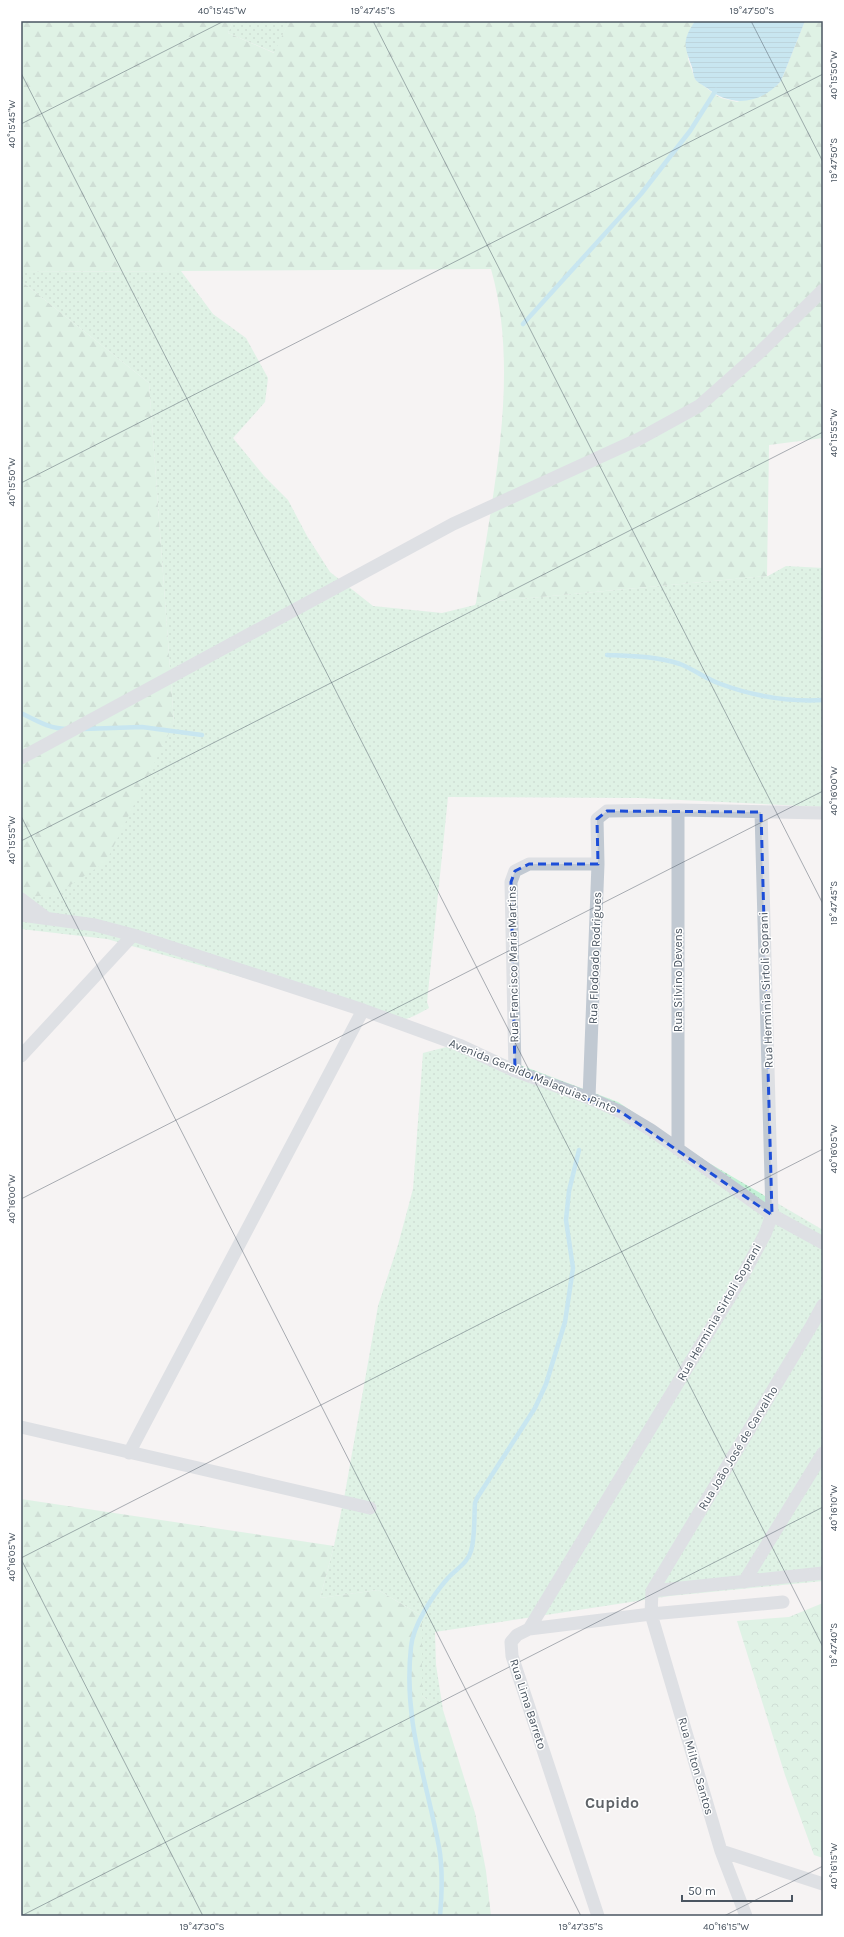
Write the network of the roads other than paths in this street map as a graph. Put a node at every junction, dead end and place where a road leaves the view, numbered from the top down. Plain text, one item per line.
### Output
1 (823, 290) edge
2 (21, 758) edge
3 (678, 810) junction
4 (761, 812) junction
5 (823, 813) edge
6 (598, 864) junction
7 (21, 899) edge
8 (21, 915) edge
9 (45, 917) junction
10 (133, 935) junction
11 (363, 1010) junction
12 (21, 1056) edge
13 (515, 1071) junction
14 (589, 1098) junction
15 (678, 1149) junction
16 (772, 1215) junction
17 (823, 1243) edge
18 (823, 1305) edge
19 (21, 1427) edge
20 (130, 1453) junction
21 (823, 1453) edge
22 (370, 1508) dead end
23 (823, 1573) edge
24 (744, 1582) junction
25 (652, 1591) junction
26 (783, 1602) dead end
27 (651, 1614) junction
28 (529, 1629) junction
29 (721, 1851) junction
30 (823, 1884) edge
31 (594, 1912) edge
32 (746, 1916) edge

1 - 2 street
3 - 4 street
3 - 6 street, Rua Flodoado Rodrigues
3 - 15 street, Rua Silvino Devens
4 - 5 street
4 - 16 street, Rua Herminia Sirtoli Soprani
6 - 13 street, Rua Francisco Maria Martins
6 - 14 street, Rua Flodoado Rodrigues
7 - 9 street
8 - 9 street, Avenida Geraldo Malaquias Pinto
9 - 10 street, Avenida Geraldo Malaquias Pinto
10 - 11 street, Avenida Geraldo Malaquias Pinto
10 - 12 street
11 - 13 street, Avenida Geraldo Malaquias Pinto
11 - 20 street
13 - 14 street, Avenida Geraldo Malaquias Pinto
14 - 15 street, Avenida Geraldo Malaquias Pinto
15 - 16 street, Avenida Geraldo Malaquias Pinto
16 - 17 street, Avenida Geraldo Malaquias Pinto
16 - 28 street, Rua Herminia Sirtoli Soprani
18 - 25 street, Rua João José de Carvalho
19 - 20 street
20 - 22 street
21 - 24 street
23 - 24 street
24 - 25 street
25 - 27 street, Rua Milton Santos
26 - 27 street, Rua Lima Barreto
27 - 28 street, Rua Lima Barreto
27 - 29 street, Rua Milton Santos
28 - 31 street, Rua Lima Barreto
29 - 30 street
29 - 32 street, Rua Milton Santos

